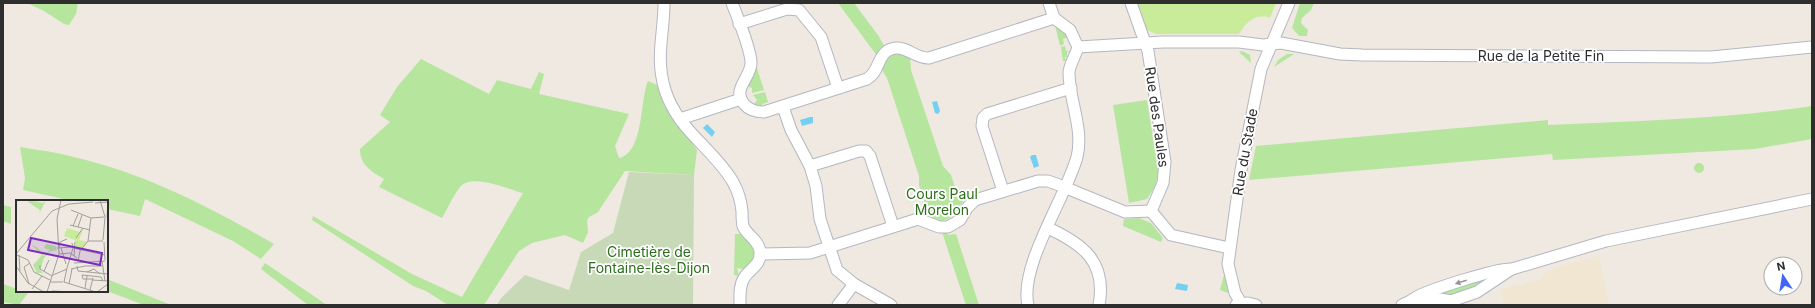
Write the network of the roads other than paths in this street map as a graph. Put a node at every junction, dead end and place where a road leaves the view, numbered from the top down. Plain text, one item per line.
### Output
1 (664, 3) edge
2 (732, 3) edge
3 (1049, 3) edge
4 (1131, 3) edge
5 (1289, 3) edge
6 (1054, 18) junction
7 (739, 24) junction
8 (1146, 42) junction
9 (1270, 44) junction
10 (1078, 47) junction
11 (1812, 47) edge
12 (838, 88) junction
13 (1071, 88) junction
14 (741, 99) junction
15 (783, 107) junction
16 (680, 119) junction
17 (810, 166) junction
18 (1065, 187) junction
19 (1003, 191) junction
20 (1812, 198) edge
21 (1150, 211) junction
22 (893, 226) junction
23 (1048, 228) junction
24 (829, 247) junction
25 (1229, 248) junction
26 (760, 254) junction
27 (1483, 280) junction
28 (854, 284) junction
29 (1443, 298) edge
30 (1407, 303) edge
31 (1239, 304) edge
32 (740, 305) edge
33 (838, 305) edge
34 (891, 305) edge
35 (1028, 305) edge
36 (1099, 305) edge
37 (1256, 305) edge

1 - 16 street
2 - 7 street
3 - 6 street
4 - 8 street, Rue des Paules
5 - 9 street, Rue du Stade
6 - 10 street
6 - 12 street
7 - 12 street
7 - 14 street
8 - 9 street, Rue de la Petite Fin
8 - 10 street, Rue de la Petite Fin
8 - 21 street, Rue des Paules
9 - 11 street, Rue de la Petite Fin
9 - 25 street, Rue du Stade
10 - 13 street
12 - 15 street
13 - 18 street
13 - 19 street
14 - 15 street
14 - 16 street
15 - 17 street
16 - 26 street
17 - 22 street
17 - 24 street
18 - 19 street
18 - 21 street
18 - 23 street
19 - 22 street
20 - 27 street
21 - 25 street
22 - 24 street
23 - 35 street
23 - 36 street
24 - 26 street
24 - 28 street
25 - 31 street, Rue du Stade
26 - 32 street
27 -> 29 street
27 - 29 street
28 - 33 street
28 - 34 street
29 - 30 street
31 - 37 street

